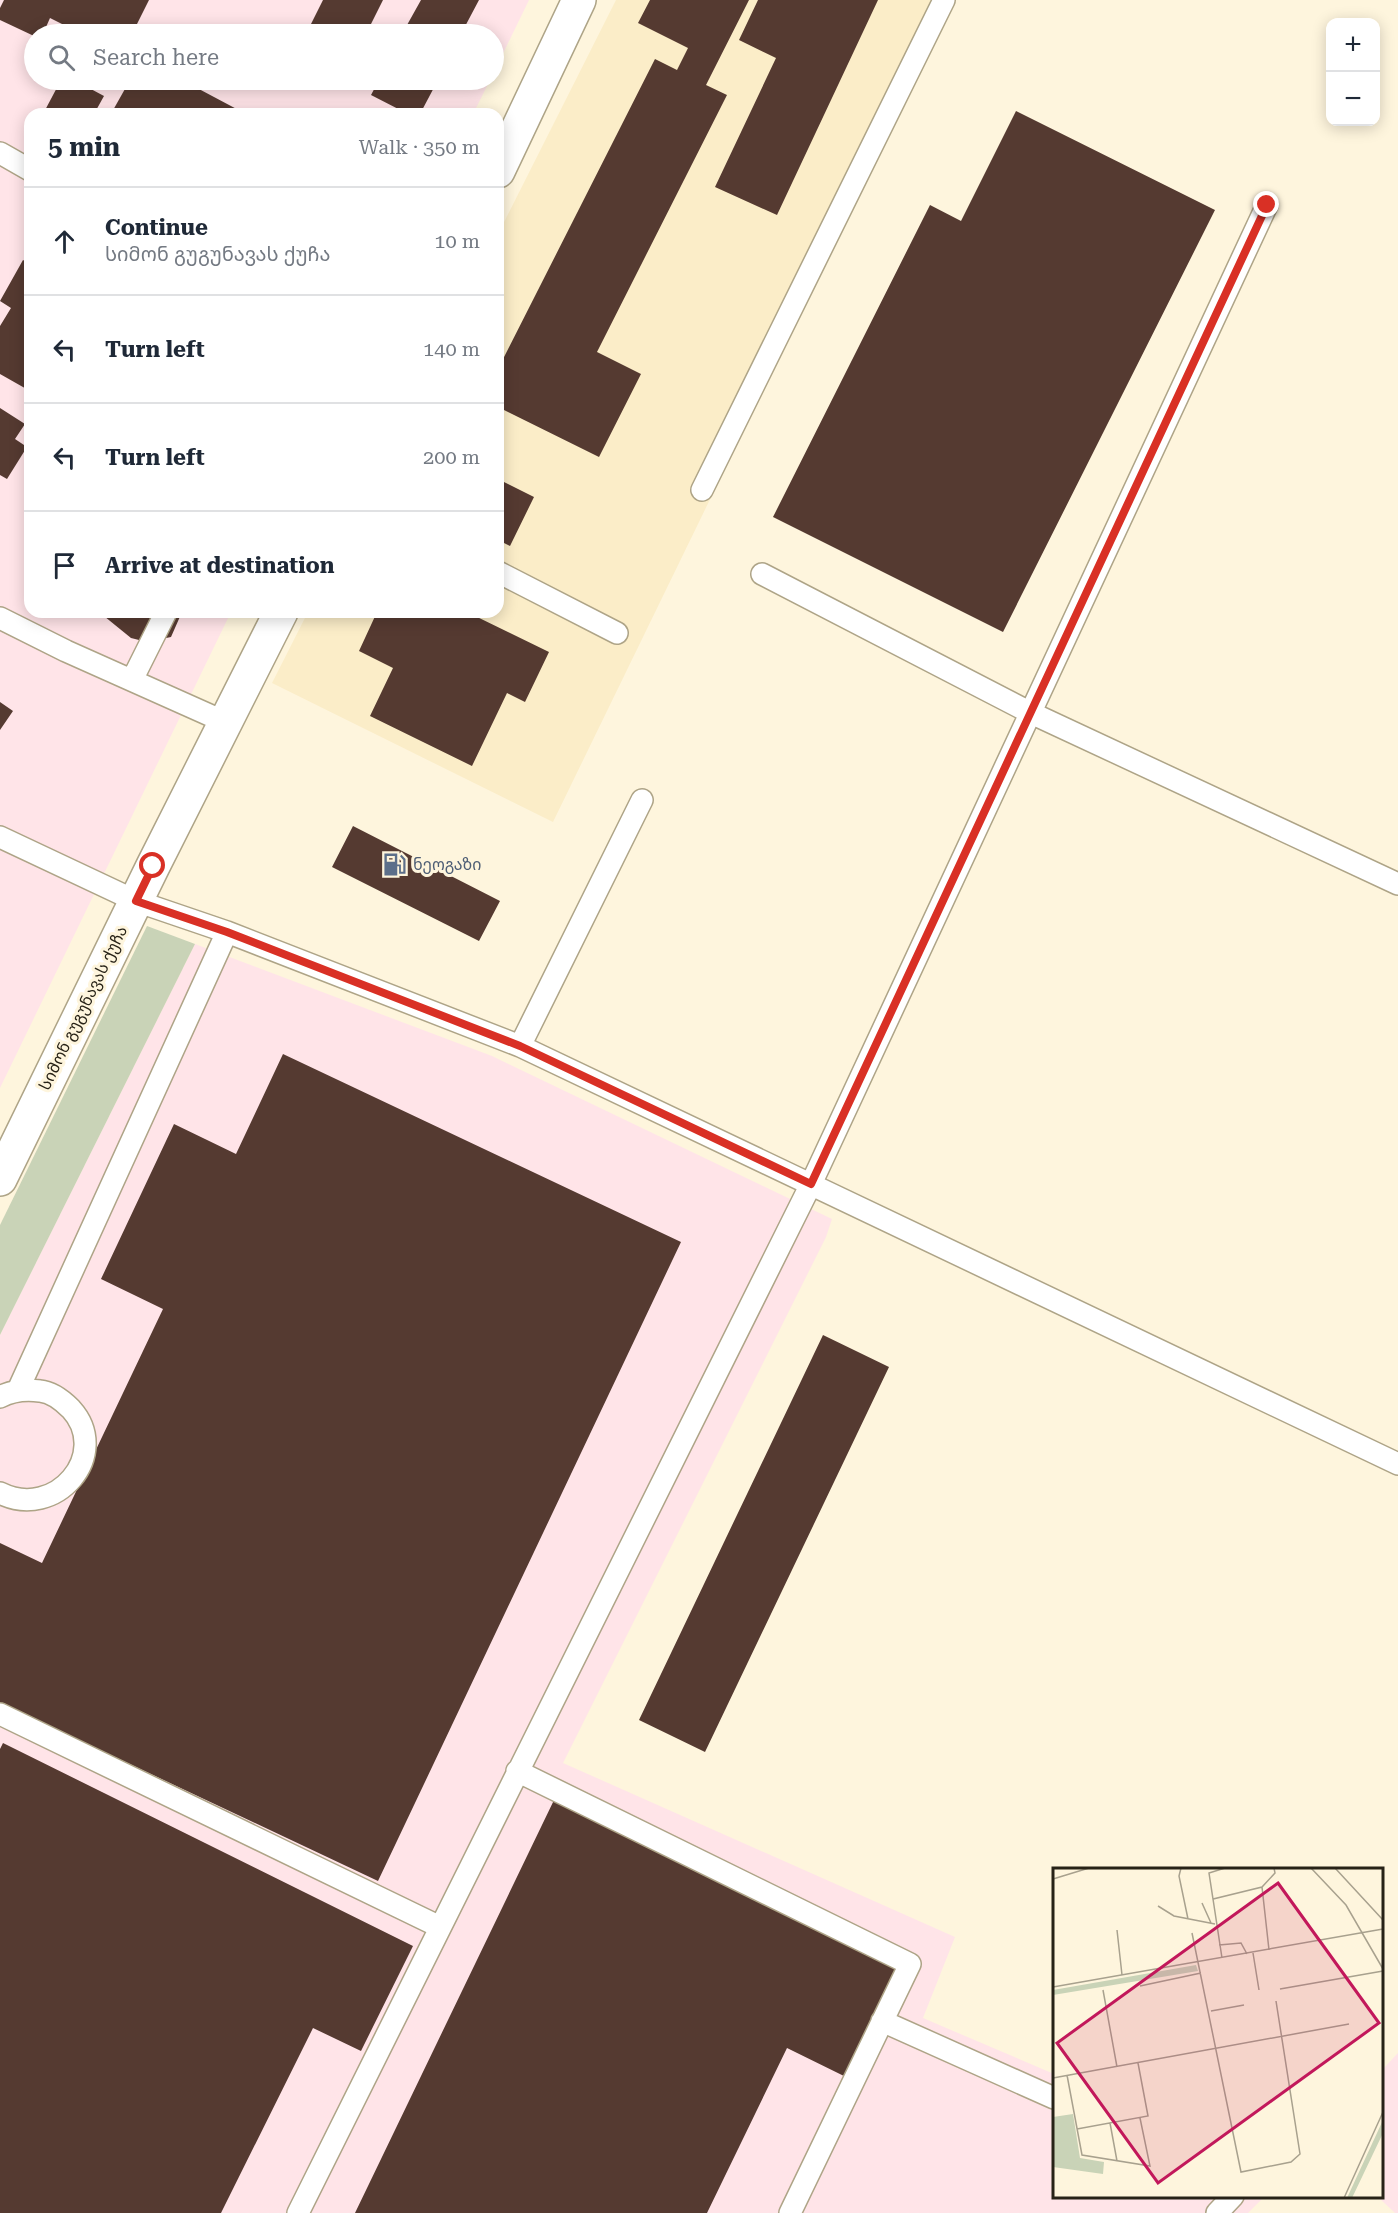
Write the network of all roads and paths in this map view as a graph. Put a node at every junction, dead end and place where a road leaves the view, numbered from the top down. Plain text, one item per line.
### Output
1 (579, 0) edge
2 (944, 0) edge
3 (0, 153) edge
4 (504, 158) edge
5 (24, 167) edge
6 (1267, 205) dead end
7 (702, 490) dead end
8 (762, 574) dead end
9 (504, 575) edge
10 (0, 618) edge
11 (163, 618) edge
12 (278, 618) edge
13 (617, 633) dead end
14 (132, 680) junction
15 (1029, 712) junction
16 (225, 722) junction
17 (642, 800) dead end
18 (0, 837) edge
19 (1398, 884) edge
20 (136, 901) junction
21 (227, 932) junction
22 (520, 1046) junction
23 (0, 1179) edge
24 (811, 1184) junction
25 (9, 1394) edge
26 (1398, 1464) edge
27 (0, 1492) edge
28 (0, 1714) edge
29 (517, 1771) junction
30 (440, 1927) junction
31 (882, 2021) junction
32 (1053, 2098) edge
33 (1231, 2198) edge
34 (298, 2213) edge
35 (790, 2213) edge
36 (1217, 2213) edge

1 - 4 main road
2 - 7 lane
3 - 5 lane
6 - 15 lane
8 - 15 lane
9 - 13 lane
10 - 14 lane
11 - 14 lane
12 - 16 main road, სიმონ გუგუნავას ქუჩა
14 - 16 lane
15 - 19 lane
15 - 24 lane
16 - 20 main road, სიმონ გუგუნავას ქუჩა
17 - 22 lane
18 - 20 lane
20 - 21 lane
20 - 23 main road, სიმონ გუგუნავას ქუჩა
21 - 22 lane
21 - 25 lane
22 - 24 lane
24 - 26 lane
24 - 29 lane
25 - 27 lane
28 - 30 lane
29 - 30 lane
29 - 31 lane
30 - 34 lane
31 - 32 lane
31 - 35 lane
33 - 36 lane

